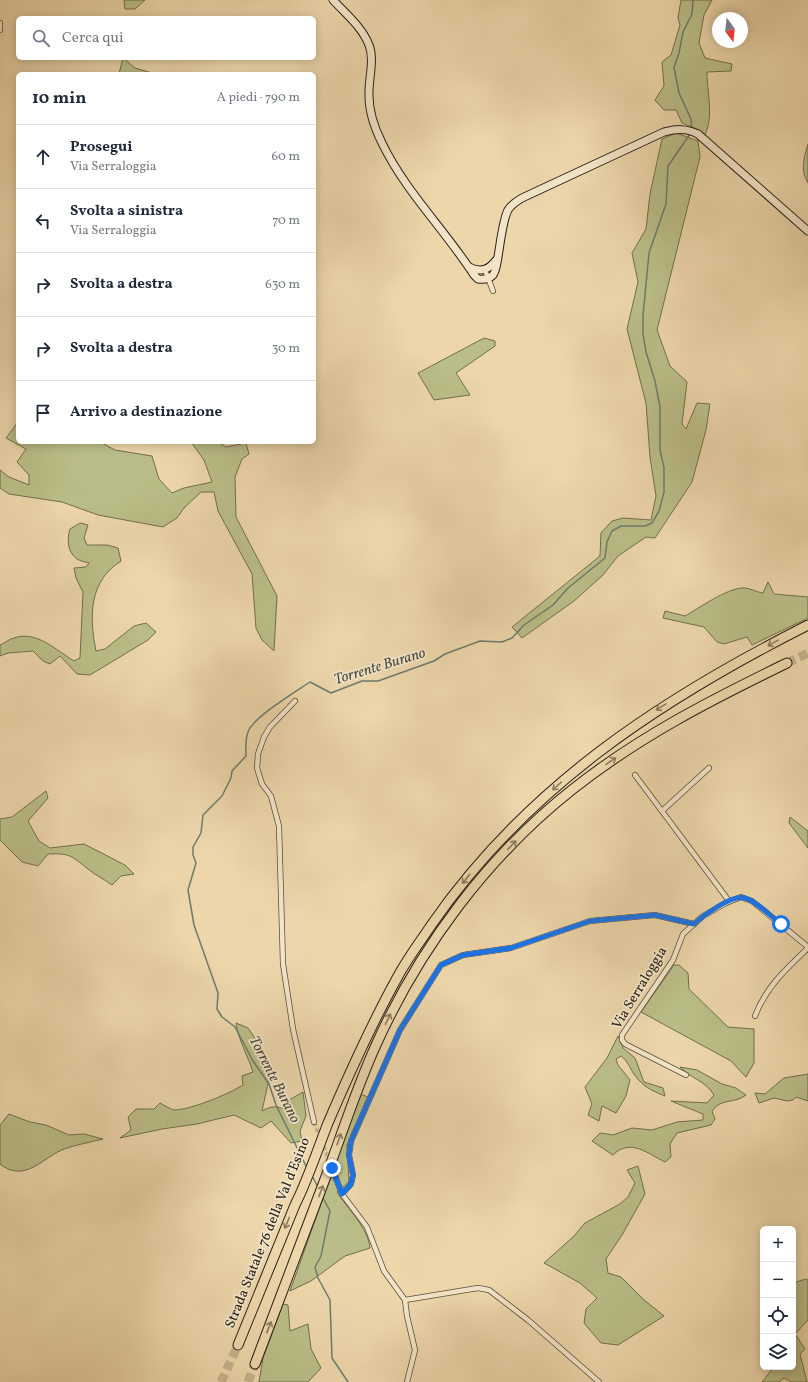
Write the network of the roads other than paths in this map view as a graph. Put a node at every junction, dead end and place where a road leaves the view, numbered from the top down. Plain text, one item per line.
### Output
1 (333, 0) edge
2 (0, 23) edge
3 (0, 30) edge
4 (808, 231) edge
5 (497, 259) junction
6 (469, 267) junction
7 (485, 270) junction
8 (489, 278) junction
9 (493, 291) dead end
10 (808, 625) edge
11 (787, 663) tunnel mouth
12 (295, 701) dead end
13 (709, 768) dead end
14 (635, 775) dead end
15 (662, 811) junction
16 (729, 901) junction
17 (694, 924) junction
18 (808, 948) edge
19 (755, 1016) dead end
20 (686, 1075) dead end
21 (314, 1122) tunnel mouth
22 (329, 1172) junction
23 (342, 1194) junction
24 (405, 1300) junction
25 (238, 1345) tunnel mouth
26 (255, 1364) tunnel mouth
27 (407, 1382) edge
28 (599, 1382) edge

1 - 6 main road
2 - 3 street
4 - 5 main road
5 - 7 main road
5 - 8 main road
6 - 7 main road
6 - 8 main road
7 - 8 street
8 - 9 street
10 -> 25 highway, Strada Statale 76 della Val d'Esino
22 -> 11 highway
12 - 21 street
13 - 15 street
14 - 15 street
15 - 16 street
16 - 17 street, Via Serraloggia
16 - 18 street, Via Serraloggia
17 - 20 street, Via Serraloggia
17 - 23 street
18 - 19 street
22 - 23 street
26 -> 22 highway
23 - 24 street
24 - 27 street
24 - 28 street

